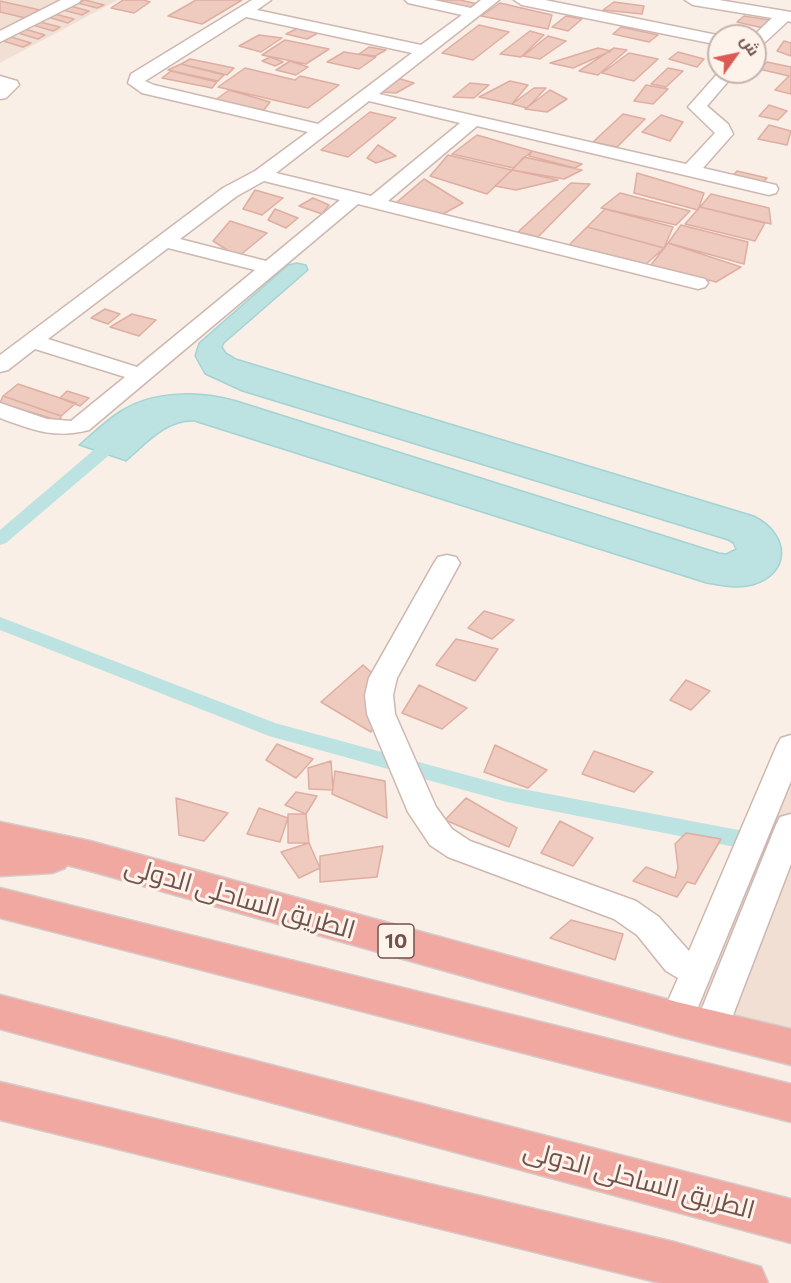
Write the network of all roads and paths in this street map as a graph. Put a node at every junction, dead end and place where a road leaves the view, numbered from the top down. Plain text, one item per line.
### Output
1 (74, 0) edge
2 (263, 0) edge
3 (413, 0) edge
4 (522, 0) edge
5 (693, 0) edge
6 (38, 3) dead end
7 (485, 3) edge
8 (59, 8) junction
9 (243, 12) junction
10 (0, 16) edge
11 (788, 17) edge
12 (28, 23) junction
13 (767, 34) edge
14 (0, 37) edge
15 (707, 38) edge
16 (425, 51) junction
17 (0, 81) edge
18 (717, 84) edge
19 (0, 94) edge
20 (368, 96) junction
21 (474, 120) junction
22 (323, 130) junction
23 (690, 171) junction
24 (262, 175) junction
25 (769, 189) dead end
26 (363, 201) junction
27 (165, 241) junction
28 (269, 268) junction
29 (698, 283) dead end
30 (31, 341) junction
31 (0, 365) edge
32 (140, 375) junction
33 (0, 410) edge
34 (447, 563) dead end
35 (791, 745) edge
36 (780, 801) edge
37 (754, 830) junction
38 (789, 834) edge
39 (0, 836) edge
40 (90, 856) junction
41 (0, 861) edge
42 (0, 903) edge
43 (697, 972) junction
44 (0, 1012) edge
45 (694, 1023) junction
46 (0, 1031) edge
47 (113, 1041) junction
48 (791, 1047) edge
49 (0, 1101) edge
50 (791, 1102) edge
51 (791, 1221) edge
52 (744, 1283) edge

1 - 8 street
2 - 9 street
3 - 7 street
4 - 15 street
5 - 11 street
6 - 8 street
7 - 16 street
8 - 12 street
9 - 16 street
9 - 22 street
10 - 12 street
11 - 13 street
12 - 14 street
16 - 20 street
17 - 19 street
18 - 23 street
20 - 21 street
20 - 22 street
21 - 23 street
21 - 26 street
22 - 24 street
23 - 25 street
24 - 26 street
24 - 27 street
26 - 28 street
26 - 29 street
27 - 28 street
27 - 30 street
28 - 32 street
30 - 31 street
30 - 32 street
32 - 33 street
34 - 43 street
35 - 36 street
36 - 37 street
37 - 38 street
37 - 43 street
38 - 45 street
39 - 40 highway, الطريق الساحلى الدولى / 10
40 - 41 highway
40 - 45 highway, الطريق الساحلى الدولى / 10
42 - 50 highway
43 - 45 street
44 - 47 highway, الطريق الساحلى الدولى
45 - 48 highway, الطريق الساحلى الدولى / 10
46 - 47 highway
47 - 51 highway, الطريق الساحلى الدولى
49 - 52 highway

